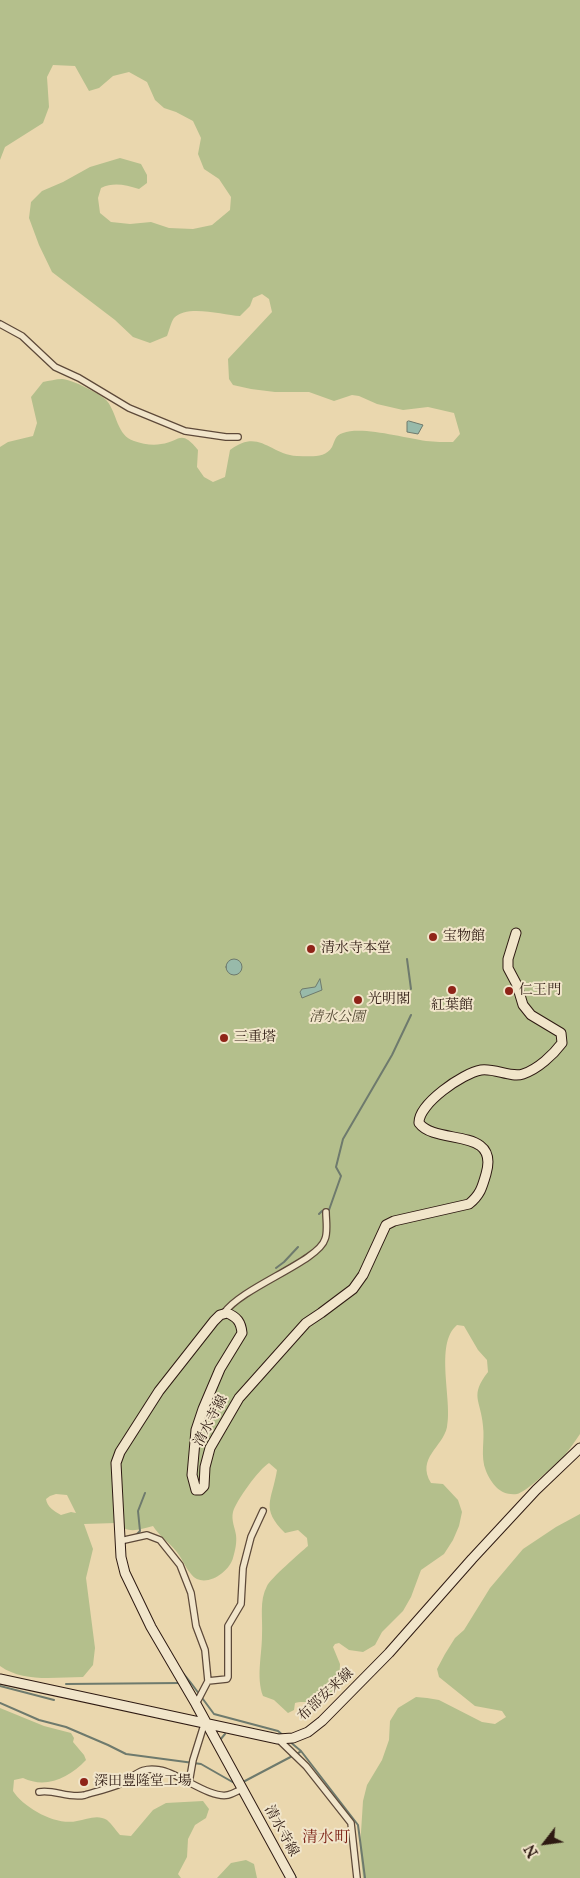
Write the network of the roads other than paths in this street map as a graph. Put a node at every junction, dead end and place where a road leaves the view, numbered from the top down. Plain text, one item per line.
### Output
1 (0, 324) edge
2 (238, 437) dead end
3 (516, 934) dead end
4 (326, 1212) dead end
5 (224, 1313) junction
6 (580, 1448) edge
7 (263, 1511) dead end
8 (120, 1540) junction
9 (0, 1678) edge
10 (208, 1681) junction
11 (196, 1704) junction
12 (206, 1724) junction
13 (278, 1740) junction
14 (189, 1783) junction
15 (242, 1789) junction
16 (39, 1792) dead end
17 (291, 1878) edge
18 (357, 1878) edge

1 - 2 street
3 - 5 main road, 清水寺線
4 - 5 street
5 - 8 main road, 清水寺線
6 - 13 main road, 布部安来線
7 - 10 street
8 - 10 street
8 - 11 main road, 清水寺線
9 - 12 main road, 布部安来線
10 - 11 street
11 - 12 main road, 清水寺線
12 - 13 main road, 布部安来線
12 - 14 street
12 - 15 main road, 清水寺線
13 - 18 street
14 - 15 street
14 - 16 street
15 - 17 main road, 清水寺線

